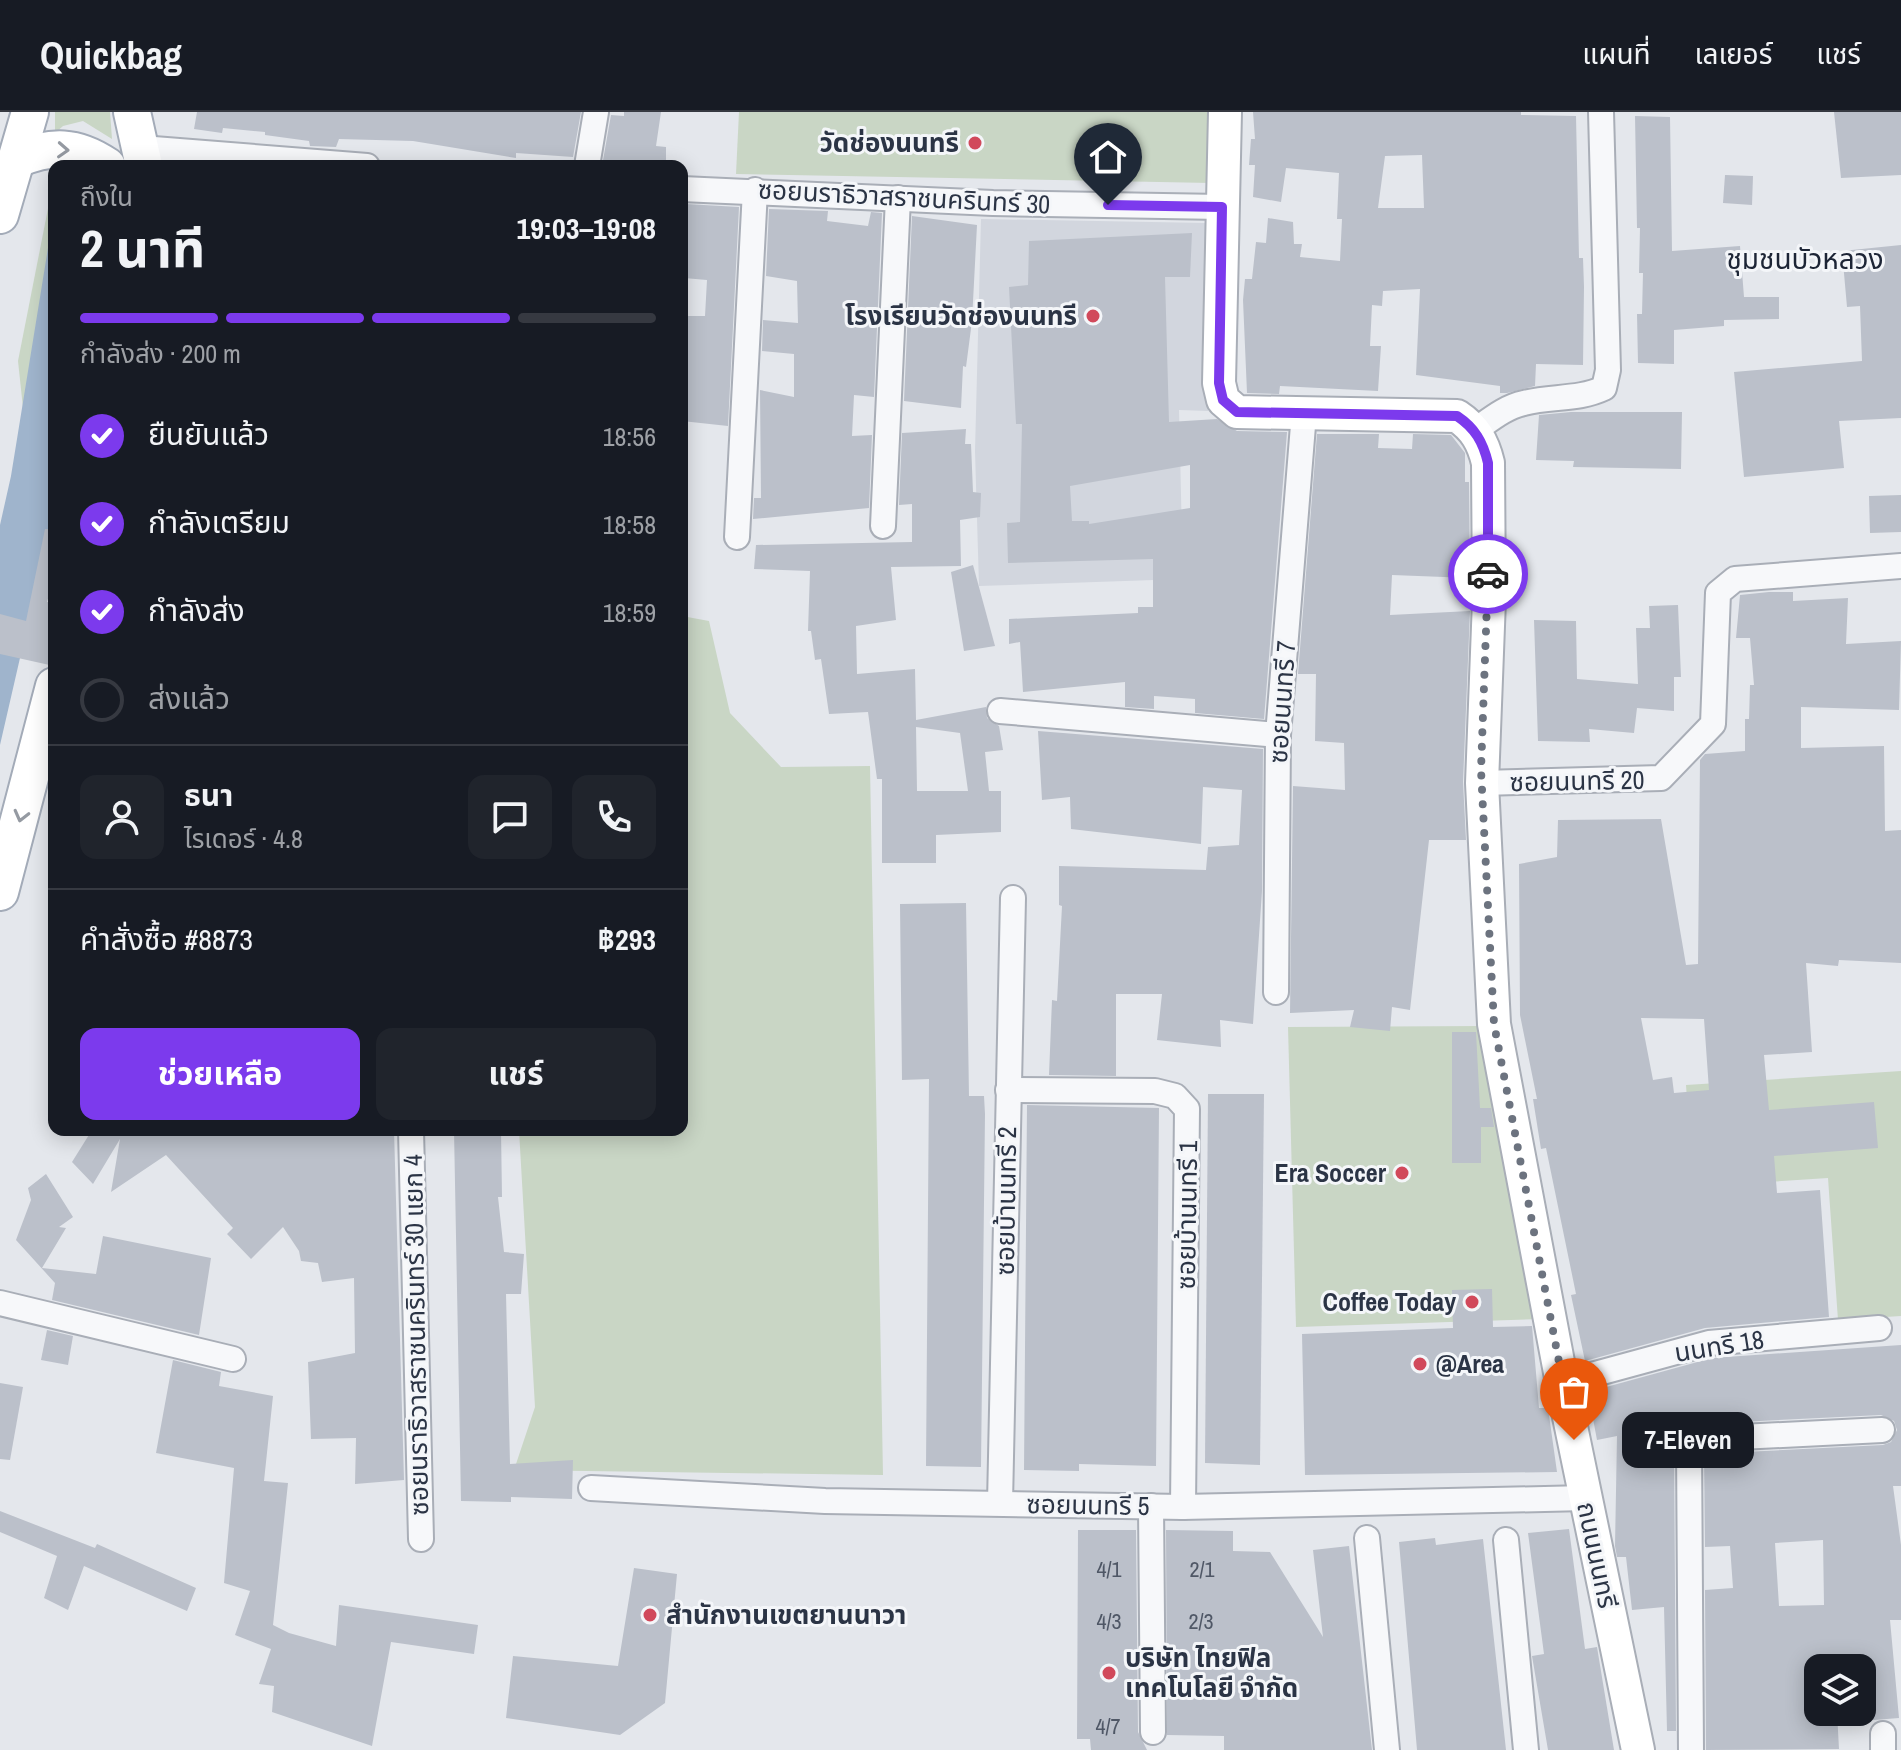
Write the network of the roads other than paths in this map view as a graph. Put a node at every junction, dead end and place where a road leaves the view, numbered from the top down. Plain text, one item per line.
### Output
1 (30, 112) edge
2 (132, 112) edge
3 (144, 112) edge
4 (596, 112) edge
5 (1225, 112) edge
6 (1601, 112) edge
7 (9, 149) edge
8 (142, 157) edge
9 (98, 160) edge
10 (215, 160) edge
11 (588, 160) edge
12 (688, 189) edge
13 (755, 190) junction
14 (898, 198) junction
15 (1222, 207) junction
16 (0, 215) edge
17 (1304, 413) junction
18 (1474, 431) junction
19 (883, 526) dead end
20 (737, 537) dead end
21 (1901, 566) edge
22 (1000, 711) dead end
23 (48, 733) edge
24 (1278, 735) junction
25 (43, 773) edge
26 (1482, 783) junction
27 (0, 892) edge
28 (1013, 898) dead end
29 (1276, 992) dead end
30 (1008, 1090) junction
31 (411, 1136) edge
32 (0, 1303) edge
33 (1879, 1328) dead end
34 (233, 1359) dead end
35 (1562, 1383) junction
36 (1882, 1430) dead end
37 (591, 1488) dead end
38 (1586, 1498) junction
39 (1000, 1503) junction
40 (1151, 1506) junction
41 (1183, 1507) junction
42 (1367, 1538) dead end
43 (421, 1539) dead end
44 (1506, 1540) dead end
45 (1153, 1732) dead end
46 (1387, 1750) edge
47 (1526, 1750) edge
48 (1638, 1750) edge
49 (1691, 1750) edge

1 - 7 main road
2 - 8 main road
3 - 8 main road
4 - 11 street
5 - 15 street
6 - 18 street
7 -> 9 main road
7 - 16 main road
8 - 10 street
12 - 13 street, ซอยนราธิวาสราชนครินทร์ 30
13 - 14 street, ซอยนราธิวาสราชนครินทร์ 30
13 - 20 street
14 - 15 street, ซอยนราธิวาสราชนครินทร์ 30
14 - 19 street
15 - 17 street
17 - 18 street
17 - 24 street, ซอยนนทรี 7
18 - 26 street, ถนนนนทรี
21 - 26 street, ซอยนนทรี 20
22 - 24 street
23 - 25 main road
24 - 29 street, ซอยนนทรี 7
25 -> 27 main road
26 - 35 street, ถนนนนทรี
28 - 30 street, ซอยบ้านนทรี 2
30 - 39 street, ซอยบ้านนทรี 2
30 - 41 street, ซอยบ้านนทรี 1
31 - 43 street, ซอยนราธิวาสราชนครินทร์ 30 แยก 4
32 - 34 street
33 - 35 street, นนทรี 18
35 - 38 street, ถนนนนทรี
36 - 49 street
37 - 39 street, ซอยนนทรี 5
38 - 41 street, ซอยนนทรี 5
38 - 48 street, ถนนนนทรี
39 - 40 street, ซอยนนทรี 5
40 - 41 street, ซอยนนทรี 5
40 - 45 street
42 - 46 street
44 - 47 street

